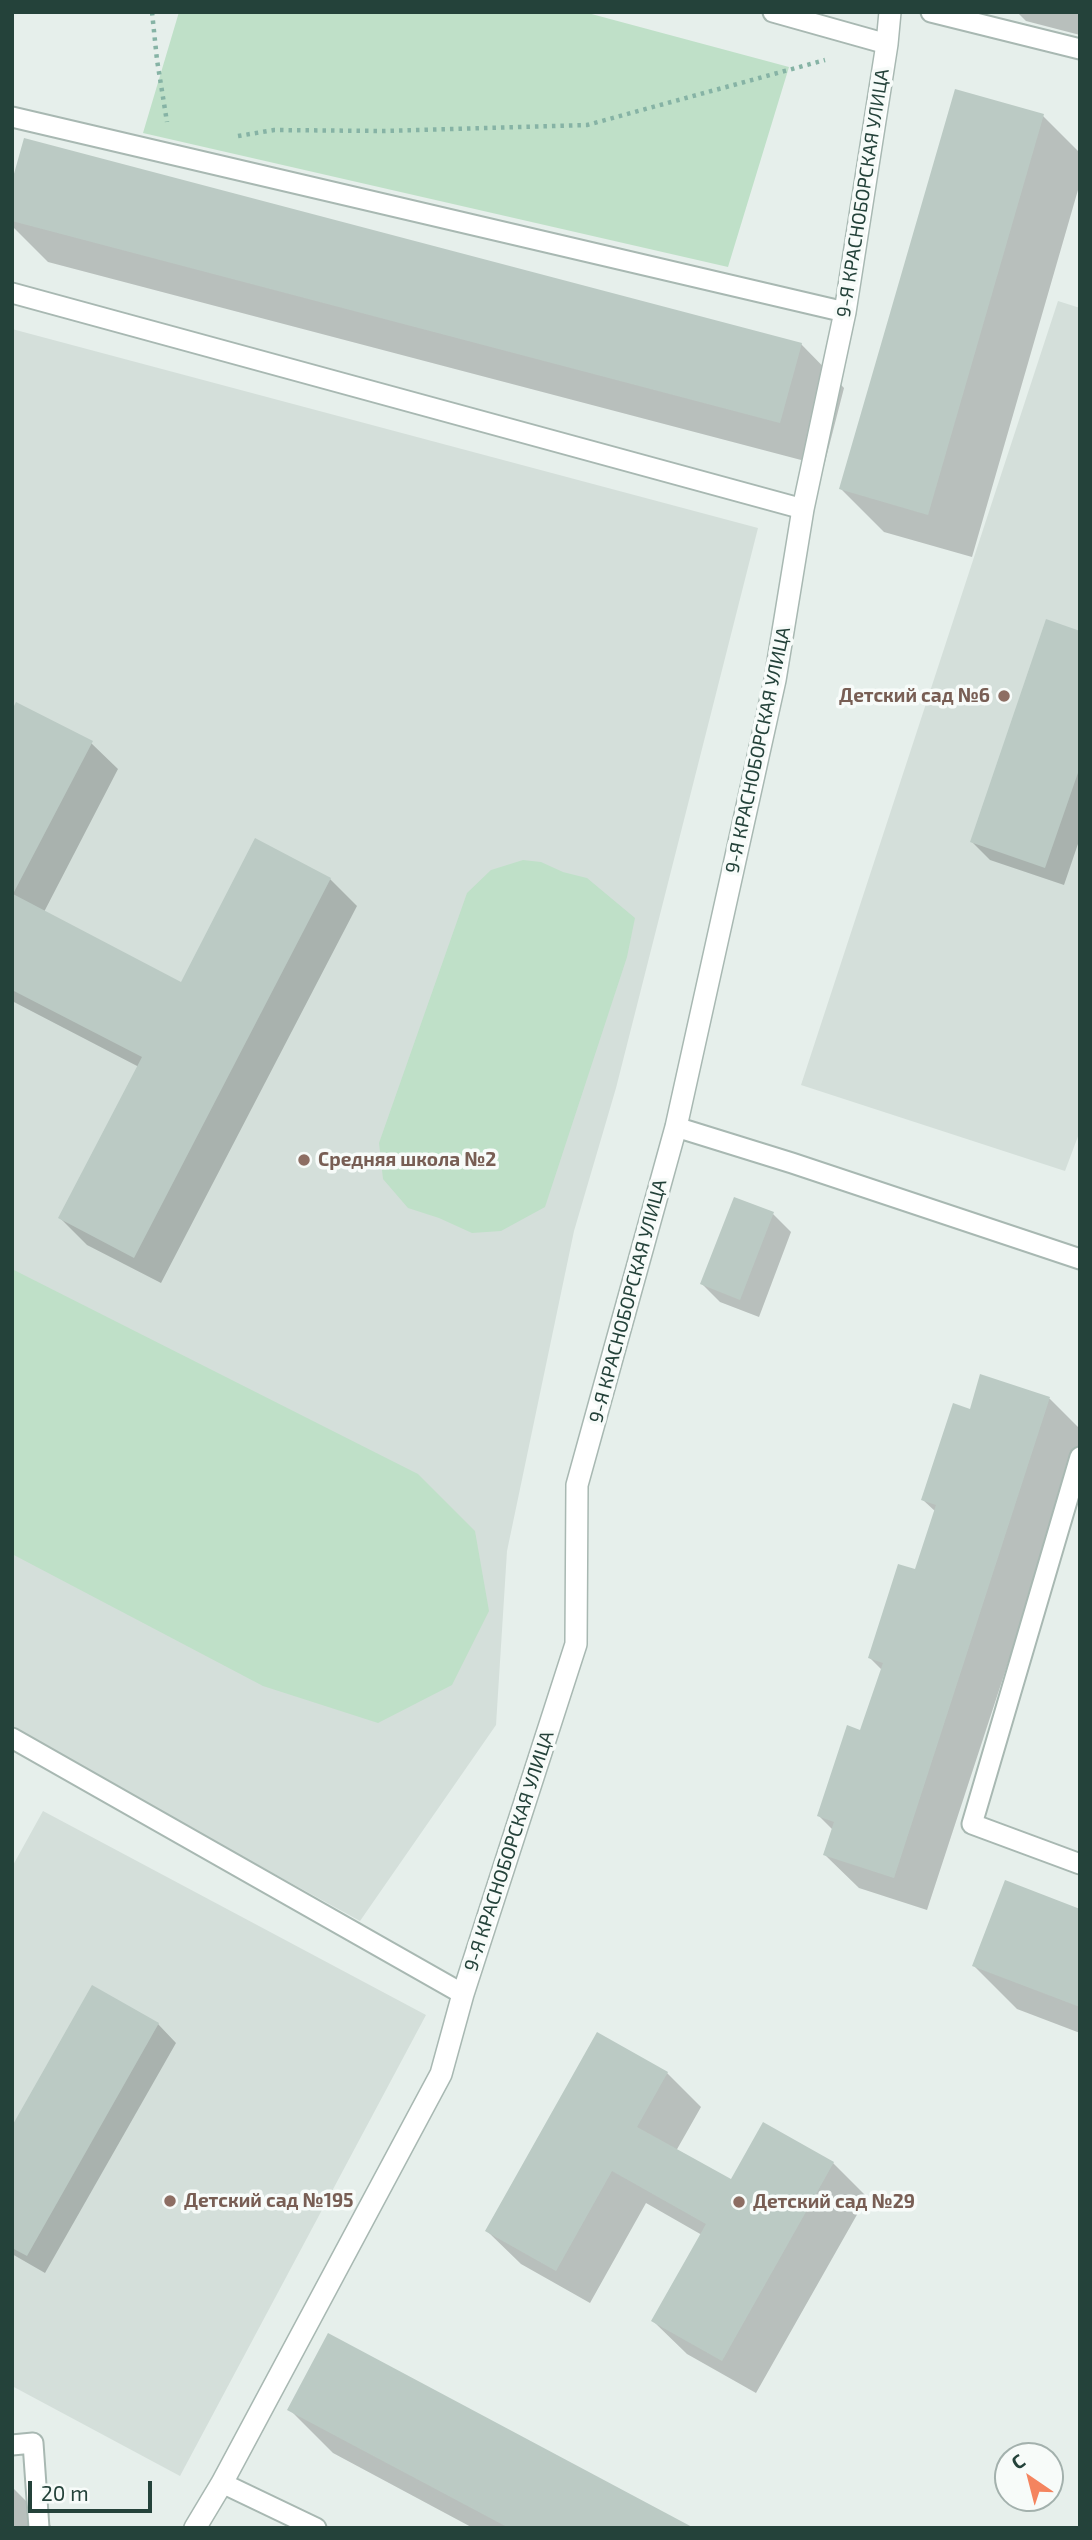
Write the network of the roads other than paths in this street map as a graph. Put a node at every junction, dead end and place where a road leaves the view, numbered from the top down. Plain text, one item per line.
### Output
1 (774, 12) edge
2 (890, 12) edge
3 (931, 12) edge
4 (887, 44) junction
5 (1080, 49) edge
6 (12, 117) edge
7 (12, 293) edge
8 (845, 312) junction
9 (803, 509) junction
10 (676, 1127) junction
11 (1080, 1259) edge
12 (1080, 1457) edge
13 (12, 1738) edge
14 (1080, 1864) edge
15 (463, 1994) junction
16 (12, 2445) edge
17 (222, 2483) junction
18 (39, 2528) edge
19 (195, 2528) edge
20 (316, 2528) edge

1 - 4 lane
2 - 4 street, 9-Я КРАСНОБОРСКАЯ УЛИЦА
3 - 5 lane
4 - 8 street, 9-Я КРАСНОБОРСКАЯ УЛИЦА
6 - 8 lane
7 - 9 lane
8 - 9 street, 9-Я КРАСНОБОРСКАЯ УЛИЦА
9 - 10 street, 9-Я КРАСНОБОРСКАЯ УЛИЦА
10 - 11 lane
10 - 15 street, 9-Я КРАСНОБОРСКАЯ УЛИЦА
12 - 14 lane
13 - 15 lane
15 - 17 street, 9-Я КРАСНОБОРСКАЯ УЛИЦА
16 - 18 lane
17 - 19 street, 9-Я КРАСНОБОРСКАЯ УЛИЦА
17 - 20 lane

